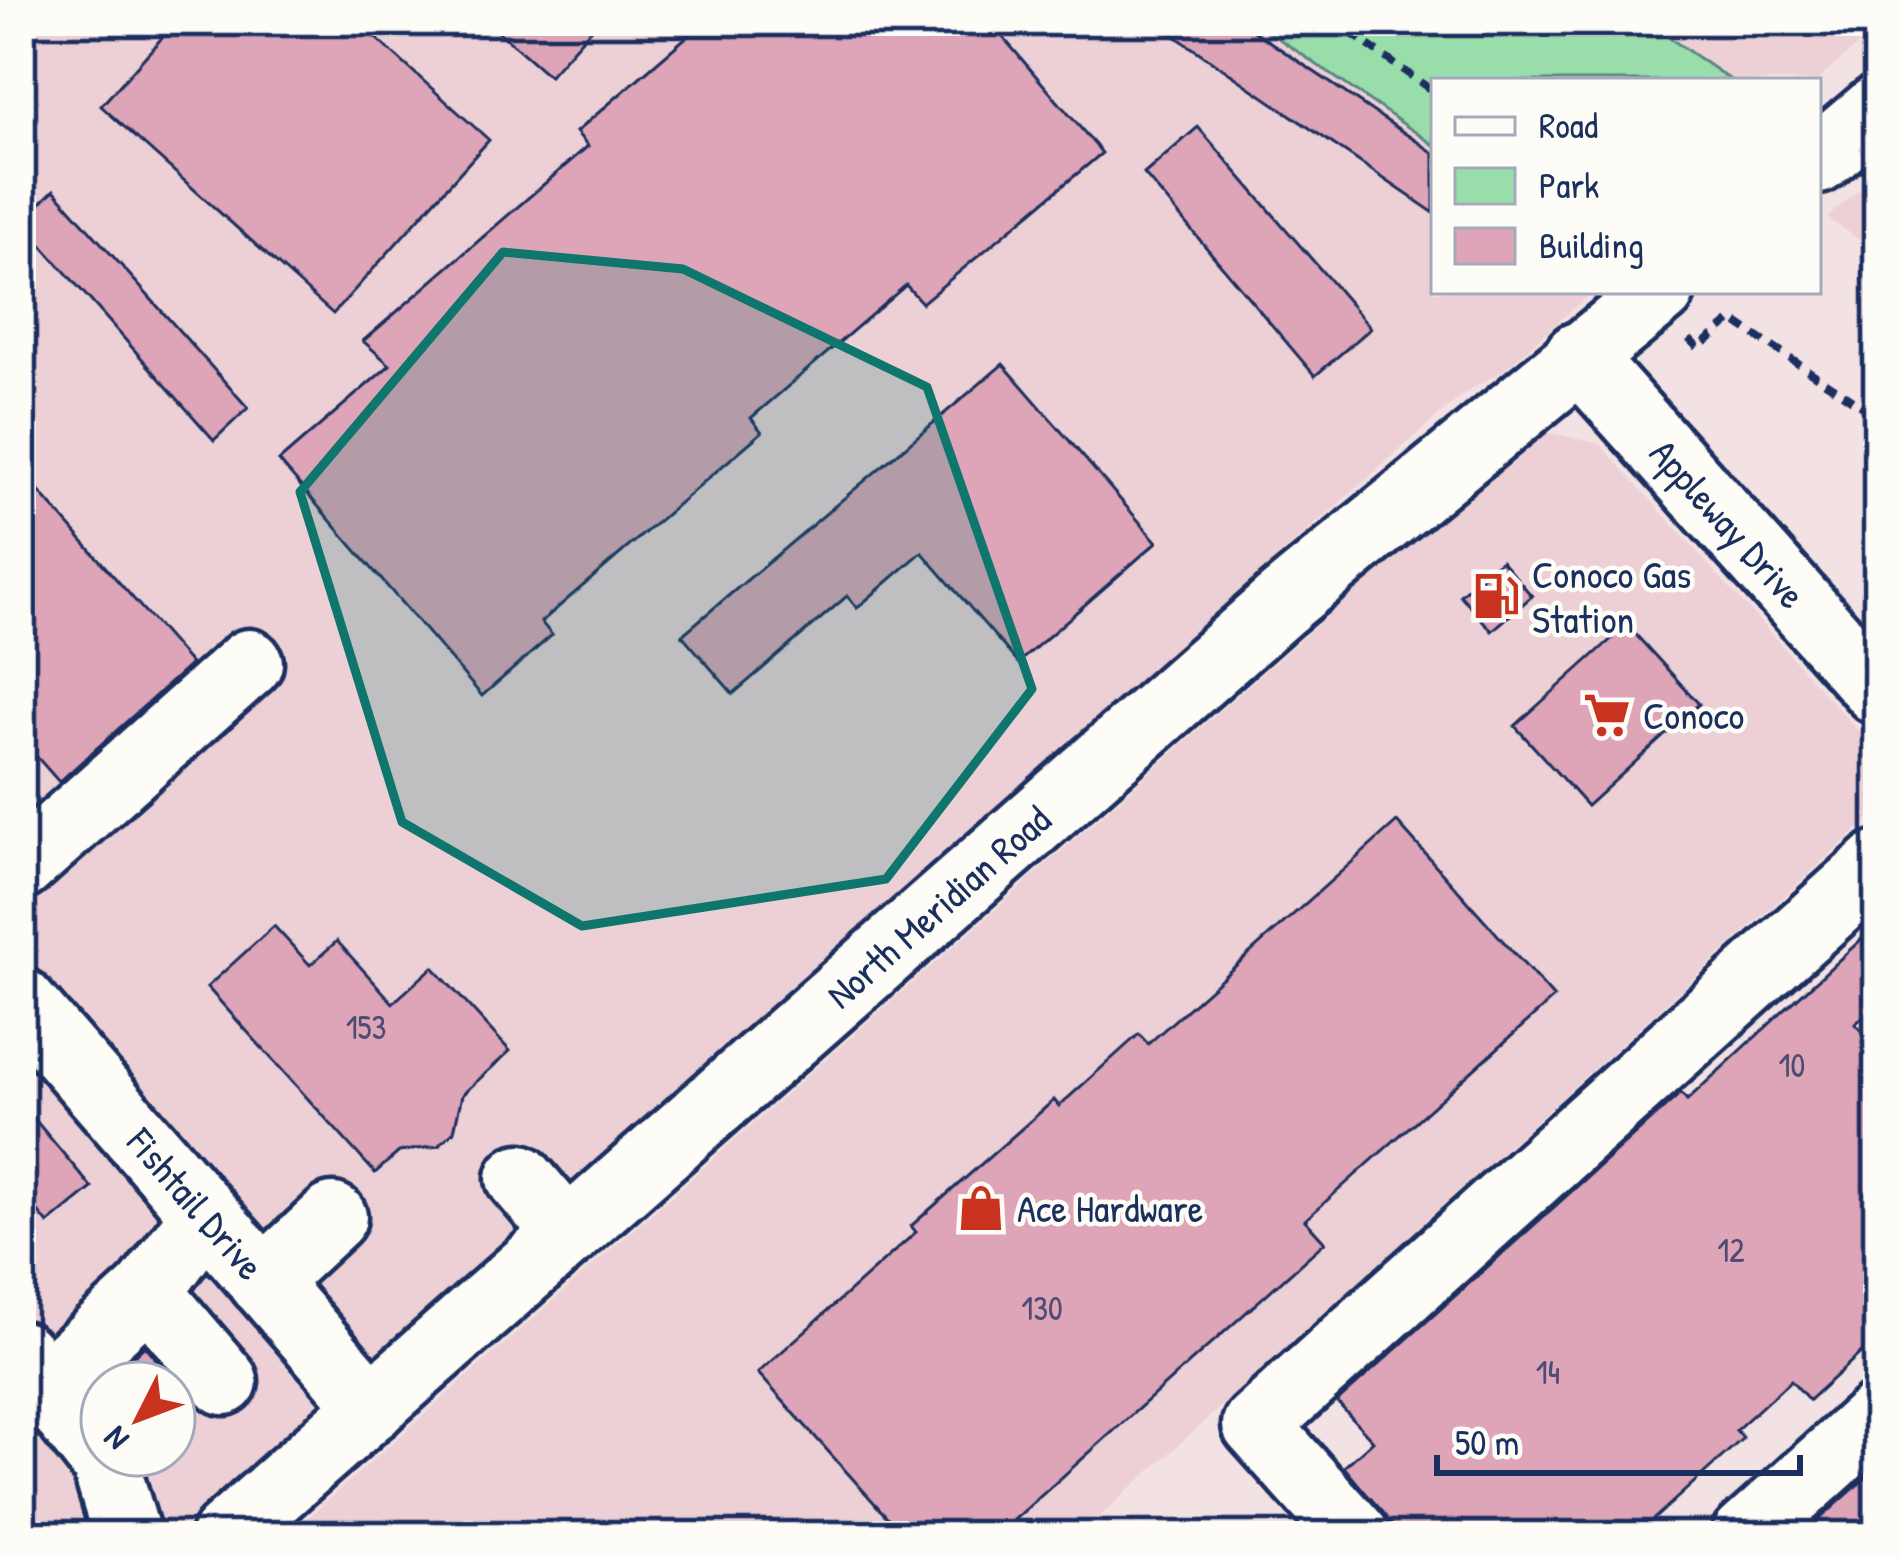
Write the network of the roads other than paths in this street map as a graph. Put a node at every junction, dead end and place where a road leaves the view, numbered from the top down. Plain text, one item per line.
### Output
1 (1656, 294) edge
2 (1578, 356) junction
3 (249, 663) dead end
4 (1878, 691) edge
5 (1878, 865) edge
6 (21, 866) edge
7 (21, 1002) edge
8 (520, 1178) dead end
9 (205, 1215) junction
10 (333, 1217) dead end
11 (568, 1234) junction
12 (263, 1282) junction
13 (148, 1292) junction
14 (33, 1371) edge
15 (224, 1381) dead end
16 (372, 1407) junction
17 (1878, 1416) edge
18 (127, 1536) edge
19 (225, 1536) edge
20 (1355, 1536) edge
21 (1745, 1536) edge

1 - 2 street, North Meridian Road
2 - 4 street, Appleway Drive
2 - 11 street, North Meridian Road
3 - 6 street
5 - 20 street
7 - 9 street, Fishtail Drive
8 - 11 street
9 - 12 street, Fishtail Drive
9 - 13 street
10 - 12 street
11 - 16 street, North Meridian Road
12 - 16 street, Fishtail Drive
13 - 14 street
13 - 15 street
14 - 18 street
16 - 19 street, North Meridian Road
17 - 21 street

